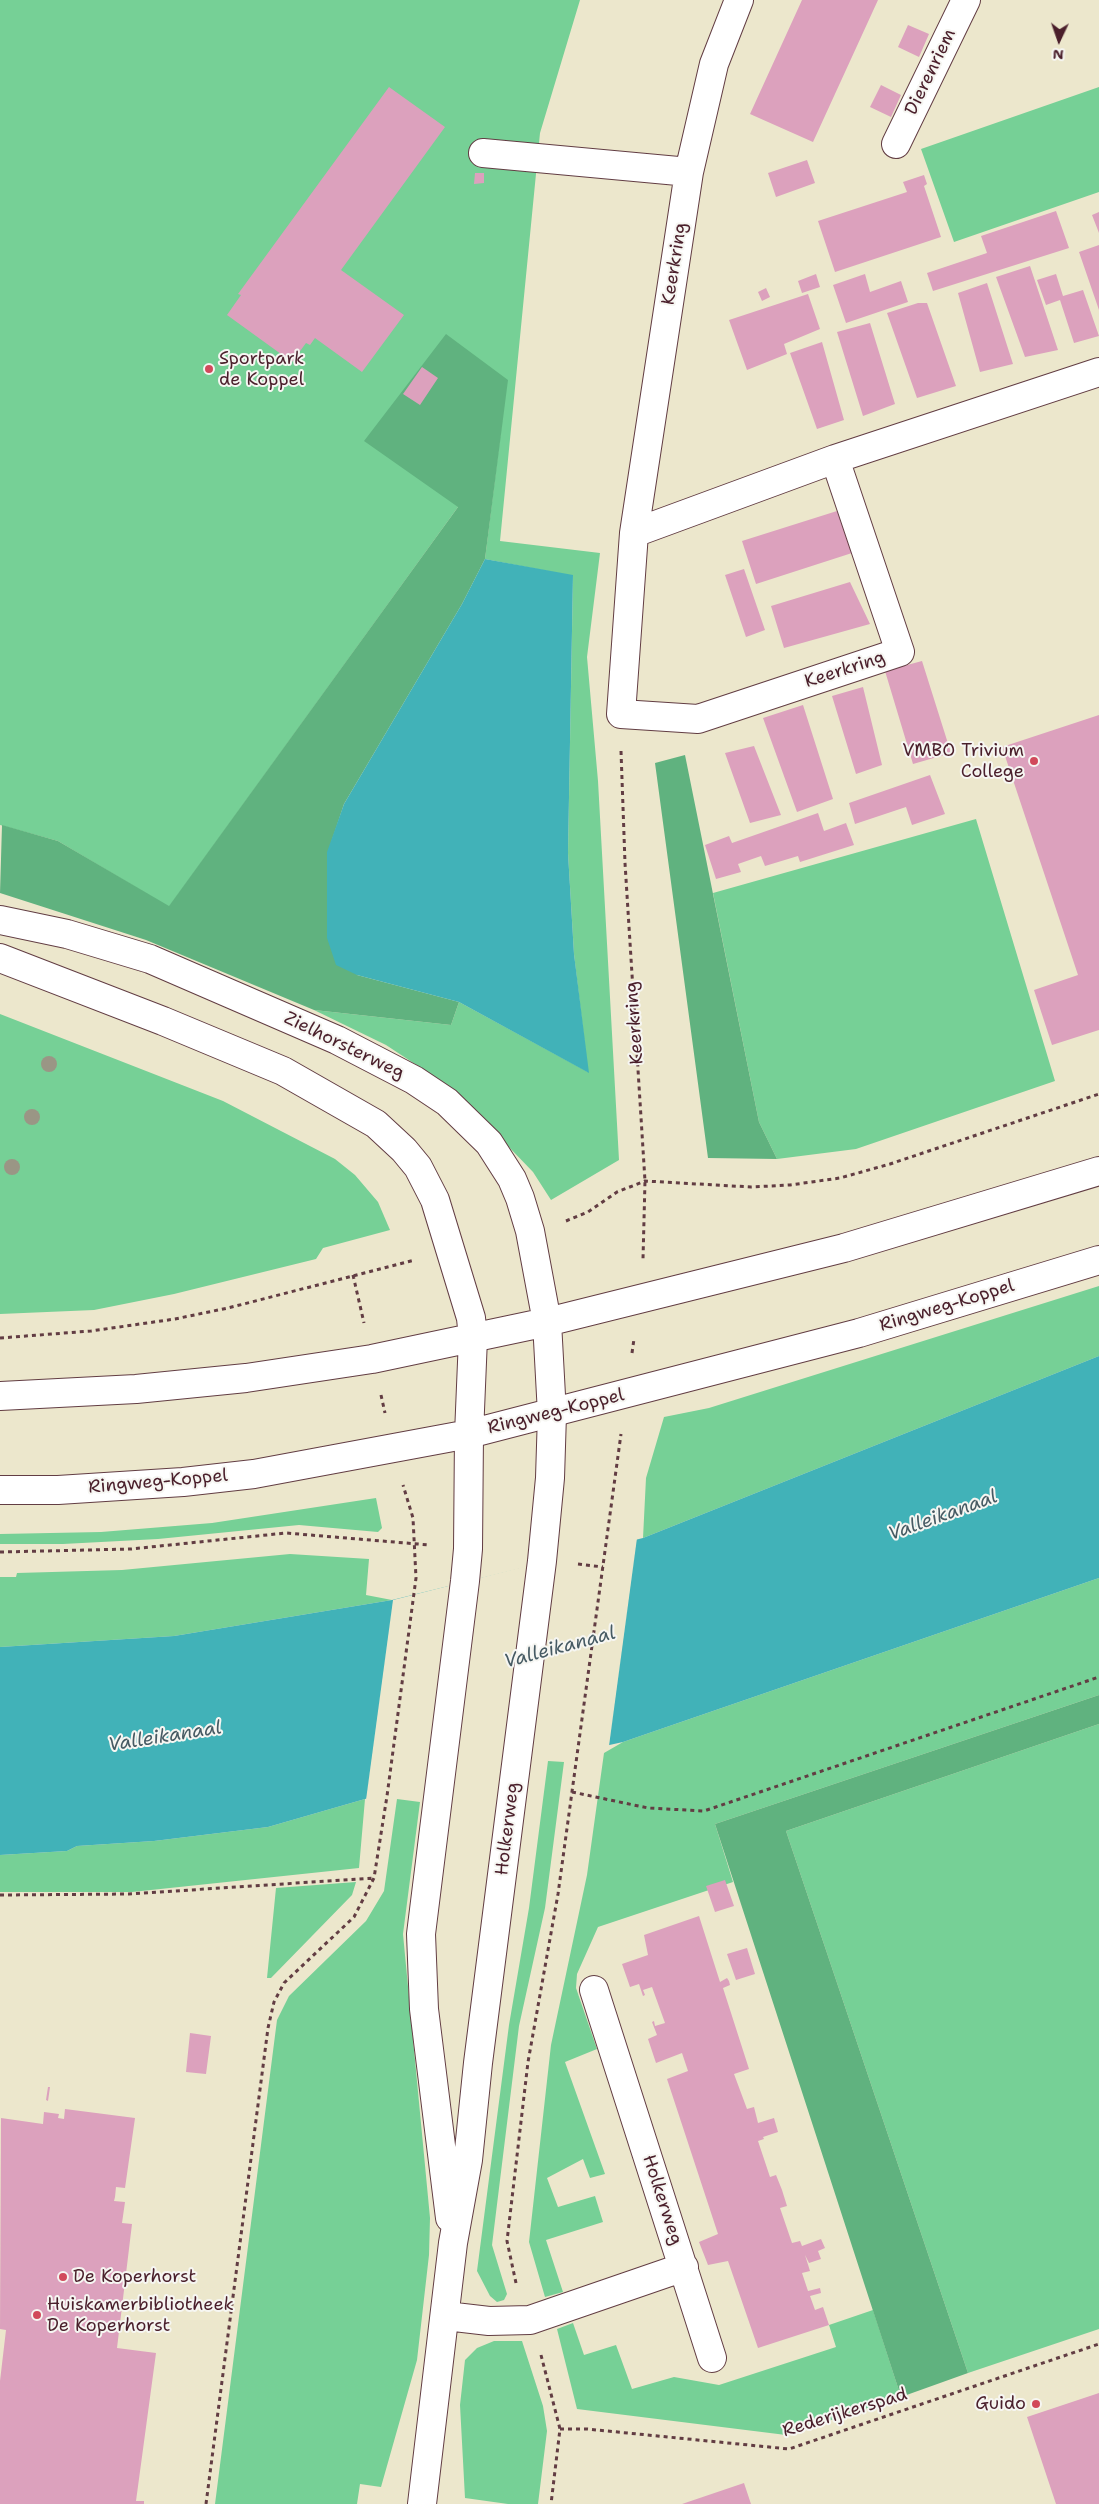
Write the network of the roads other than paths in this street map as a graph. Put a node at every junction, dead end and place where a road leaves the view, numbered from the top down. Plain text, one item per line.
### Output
1 (739, 0) edge
2 (966, 0) edge
3 (896, 144) dead end
4 (483, 153) dead end
5 (689, 172) junction
6 (1099, 372) edge
7 (835, 459) junction
8 (634, 533) junction
9 (0, 920) edge
10 (0, 958) edge
11 (1099, 1171) edge
12 (1099, 1260) edge
13 (547, 1322) junction
14 (472, 1338) junction
15 (0, 1396) edge
16 (552, 1414) junction
17 (469, 1434) junction
18 (0, 1490) edge
19 (594, 1990) dead end
20 (453, 2243) junction
21 (684, 2267) junction
22 (446, 2316) junction
23 (712, 2358) dead end
24 (422, 2504) edge

1 - 5 main road, Keerkring
2 - 3 main road, Dierenriem
4 - 5 main road
5 - 8 main road, Keerkring
6 - 7 main road
7 - 8 main road
7 - 8 main road, Keerkring
9 - 13 main road, Zielhorsterweg
10 - 14 main road
11 - 13 main road
12 - 16 main road, Ringweg-Koppel
13 - 14 main road
13 - 16 main road, Zielhorsterweg
14 - 15 main road
14 - 17 main road, Holkerweg
16 - 17 main road, Ringweg-Koppel
16 - 20 main road, Holkerweg
17 - 18 main road, Ringweg-Koppel
17 - 20 main road, Holkerweg
19 - 21 main road, Holkerweg
20 - 22 main road, Holkerweg
21 - 22 main road, Holkerweg
21 - 23 main road, Holkerweg
22 - 24 main road, Holkerweg

